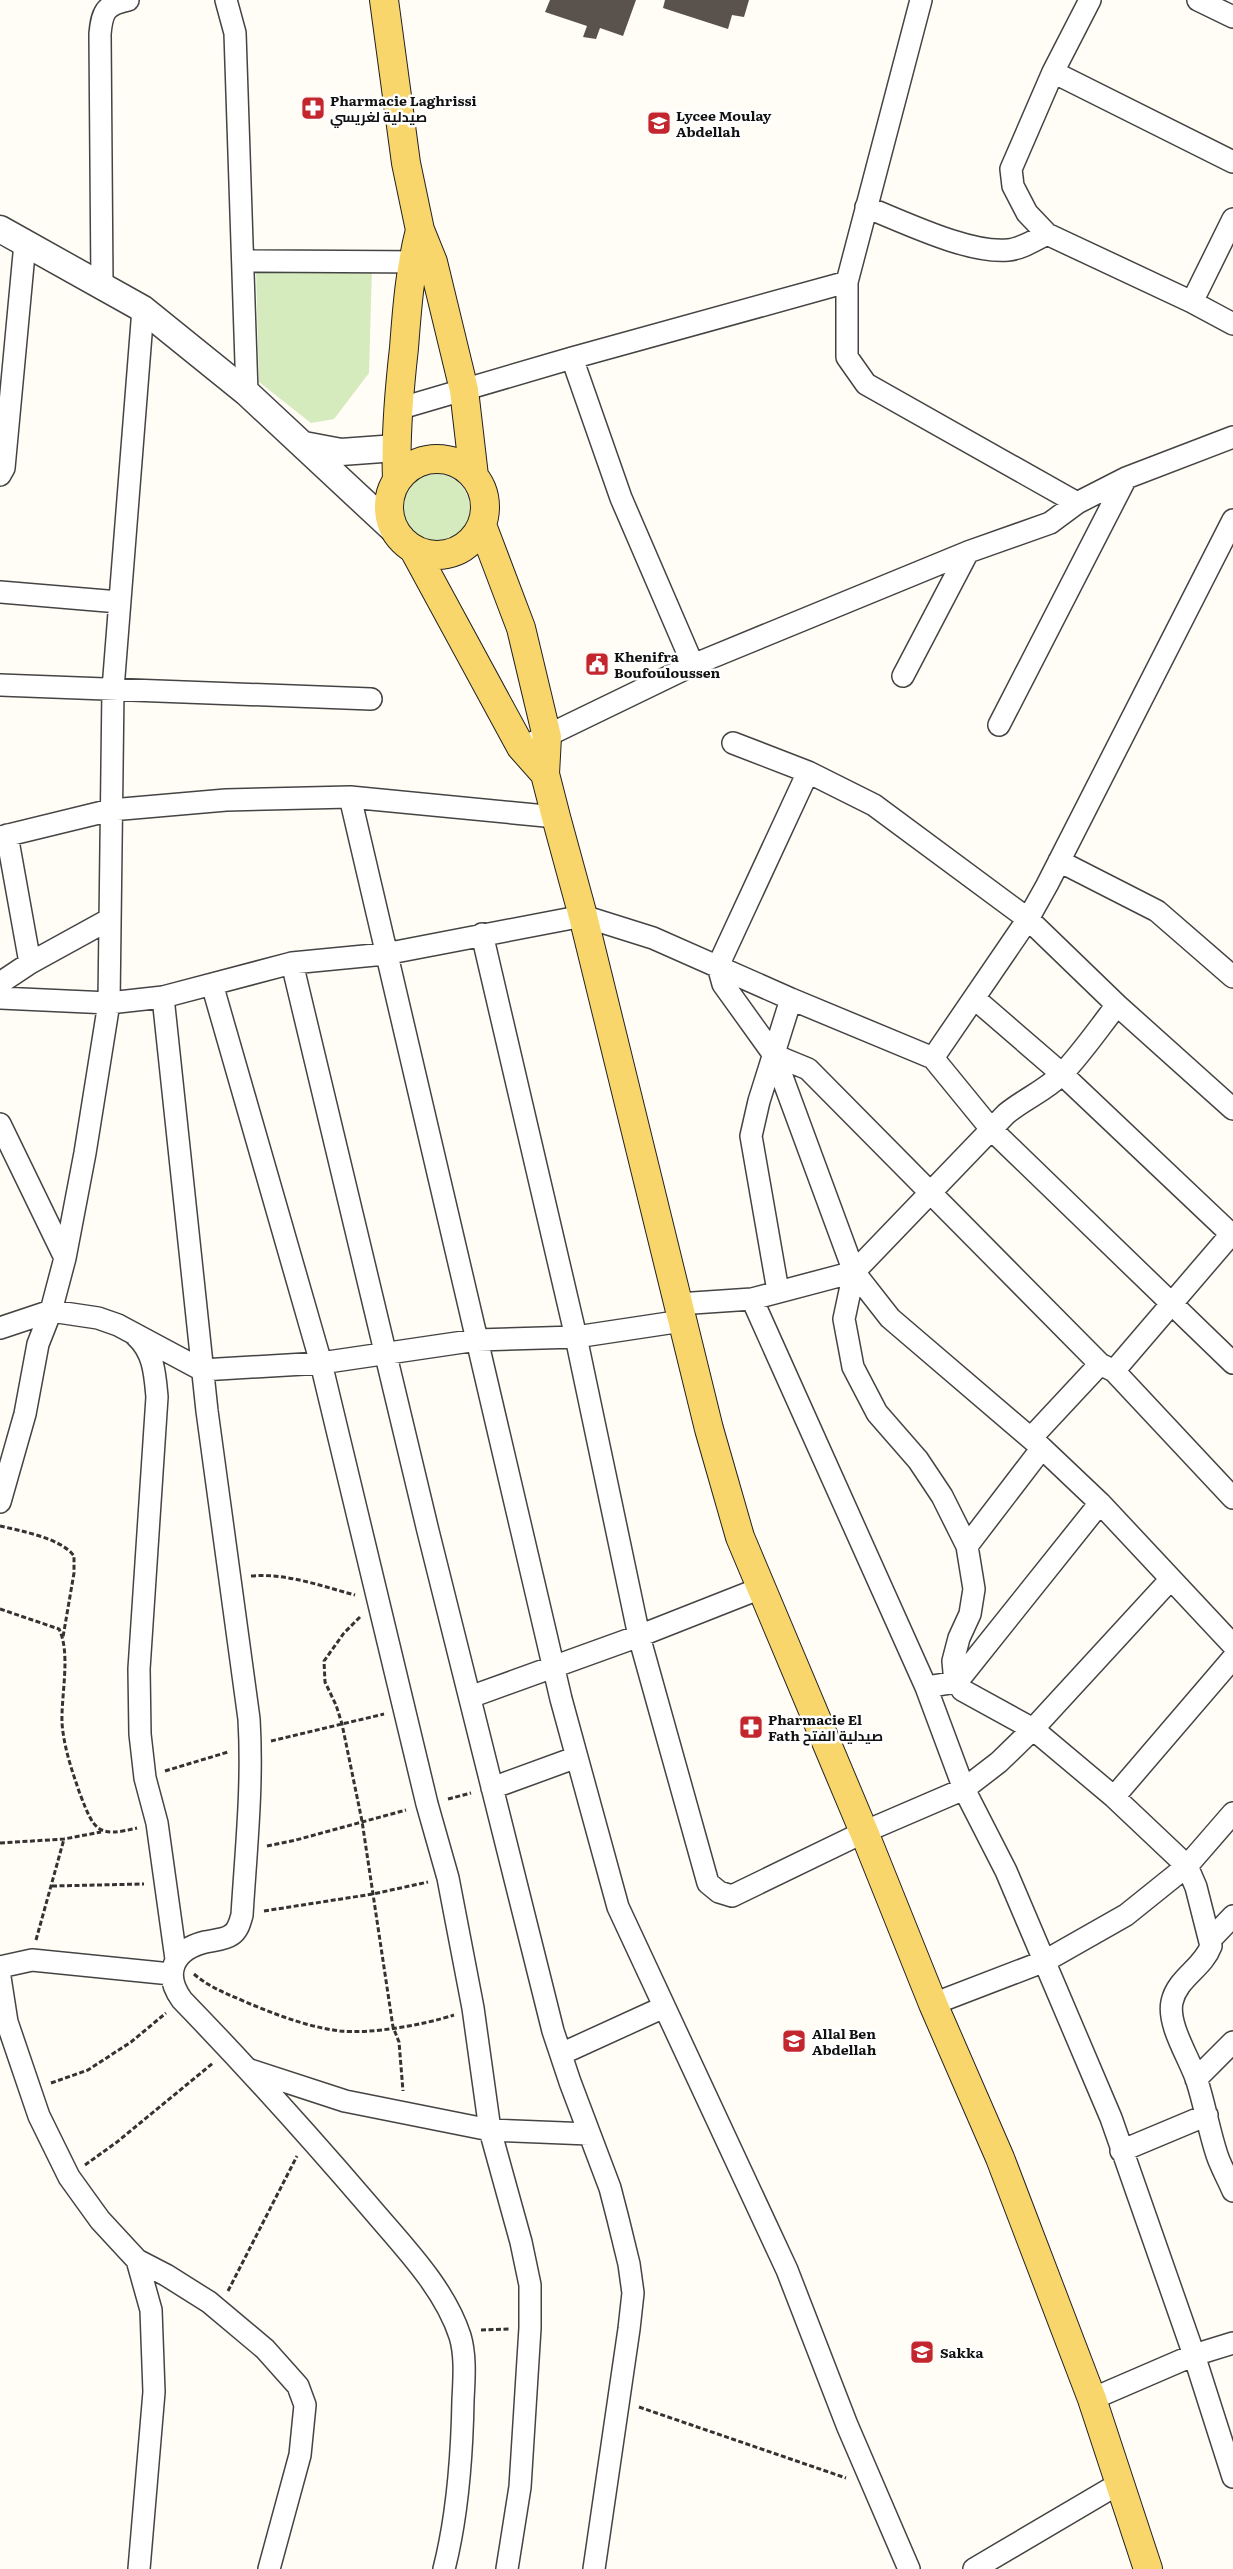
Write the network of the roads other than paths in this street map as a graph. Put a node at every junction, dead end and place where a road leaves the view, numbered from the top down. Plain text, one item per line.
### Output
1 (128, 0) edge
2 (226, 0) edge
3 (384, 0) edge
4 (921, 0) edge
5 (1090, 0) edge
6 (1198, 0) edge
7 (1233, 17) edge
8 (1053, 72) junction
9 (1233, 162) edge
10 (866, 208) junction
11 (1233, 219) edge
12 (0, 229) edge
13 (1047, 234) junction
14 (24, 242) junction
15 (244, 261) junction
16 (422, 262) junction
17 (847, 282) junction
18 (102, 284) junction
19 (1192, 302) junction
20 (144, 309) junction
21 (1233, 324) edge
22 (572, 358) junction
23 (464, 390) junction
24 (247, 392) junction
25 (398, 409) junction
26 (1233, 437) edge
27 (304, 445) junction
28 (396, 448) junction
29 (0, 475) edge
30 (474, 476) junction
31 (1126, 478) junction
32 (397, 479) junction
33 (1077, 503) junction
34 (1233, 520) edge
35 (482, 525) junction
36 (395, 531) junction
37 (414, 550) junction
38 (968, 552) junction
39 (0, 592) edge
40 (119, 602) junction
41 (693, 666) junction
42 (903, 676) dead end
43 (0, 685) edge
44 (113, 689) junction
45 (371, 699) dead end
46 (999, 724) dead end
47 (547, 737) junction
48 (732, 743) dead end
49 (521, 747) junction
50 (808, 772) junction
51 (545, 774) junction
52 (350, 798) junction
53 (110, 810) junction
54 (556, 818) junction
55 (3, 836) edge
56 (1059, 861) junction
57 (583, 916) junction
58 (110, 919) junction
59 (1028, 919) junction
60 (482, 934) junction
61 (386, 954) junction
62 (30, 963) junction
63 (292, 963) junction
64 (718, 966) junction
65 (1233, 977) edge
66 (0, 983) edge
67 (212, 984) junction
68 (163, 997) junction
69 (0, 998) edge
70 (974, 998) junction
71 (791, 999) junction
72 (109, 1003) junction
73 (1117, 1005) junction
74 (774, 1055) junction
75 (933, 1058) junction
76 (1062, 1074) junction
77 (1233, 1109) edge
78 (0, 1124) edge
79 (991, 1129) junction
80 (930, 1193) junction
81 (1232, 1234) edge
82 (65, 1258) junction
83 (854, 1272) junction
84 (778, 1291) junction
85 (752, 1299) junction
86 (1172, 1302) junction
87 (51, 1310) junction
88 (680, 1312) junction
89 (0, 1328) edge
90 (133, 1334) junction
91 (576, 1338) junction
92 (477, 1340) junction
93 (387, 1355) junction
94 (321, 1363) junction
95 (1233, 1363) edge
96 (1107, 1367) junction
97 (202, 1370) junction
98 (1036, 1443) junction
99 (1233, 1498) edge
100 (0, 1502) edge
101 (1100, 1503) junction
102 (967, 1546) junction
103 (1170, 1580) junction
104 (761, 1588) junction
105 (639, 1636) junction
106 (1233, 1645) edge
107 (1233, 1658) edge
108 (553, 1665) junction
109 (957, 1682) junction
110 (926, 1687) junction
111 (470, 1697) junction
112 (1033, 1729) junction
113 (576, 1758) junction
114 (492, 1788) junction
115 (964, 1789) junction
116 (1114, 1797) junction
117 (1233, 1813) edge
118 (864, 1832) junction
119 (1187, 1866) junction
120 (1233, 1916) edge
121 (1211, 1939) junction
122 (1045, 1961) junction
123 (173, 1966) junction
124 (0, 1967) edge
125 (0, 1977) edge
126 (933, 2004) junction
127 (664, 2007) junction
128 (1233, 2042) edge
129 (561, 2054) junction
130 (249, 2070) junction
131 (1196, 2079) junction
132 (1207, 2115) junction
133 (490, 2130) junction
134 (589, 2134) junction
135 (1121, 2151) junction
136 (1225, 2152) edge
137 (1233, 2191) edge
138 (137, 2260) junction
139 (1233, 2343) edge
140 (1194, 2355) junction
141 (1092, 2398) junction
142 (1233, 2477) edge
143 (1120, 2483) junction
144 (139, 2569) edge
145 (269, 2569) edge
146 (444, 2569) edge
147 (507, 2569) edge
148 (594, 2569) edge
149 (909, 2569) edge
150 (974, 2569) edge
151 (1148, 2569) edge

1 - 18 street
2 - 15 street
3 - 16 main road
4 - 10 street
5 - 8 street
6 - 7 street
8 - 9 street
8 - 13 street
10 - 13 street
10 - 17 street
11 - 19 street
12 - 14 street
13 - 19 street
14 - 18 street
14 - 29 street
15 - 16 street
15 - 24 street
16 - 23 main road
16 - 25 main road
17 - 22 street
17 - 33 street
18 - 20 street
19 - 21 street
20 - 24 street
20 - 40 street
22 - 23 street
22 - 41 street
23 - 25 street
23 - 30 main road
24 - 27 street
25 - 28 main road
26 - 31 street
27 - 28 street
27 - 36 street
28 - 32 main road
30 - 32 main road
30 - 35 main road
31 - 33 street
31 - 46 street
32 - 36 main road
33 - 38 street
34 - 56 street
35 - 37 main road
35 - 47 main road
36 - 37 main road
37 - 49 main road
38 - 41 street
38 - 42 street
39 - 40 street
40 - 44 street
41 - 47 street
43 - 44 street
44 - 45 street
44 - 53 street
47 - 49 street
47 - 51 main road
48 - 50 street
49 - 51 main road
50 - 59 street
50 - 64 street
51 - 54 main road
52 - 53 street
52 - 54 street
52 - 61 street
53 - 55 street
53 - 58 street
54 - 57 main road
55 - 62 street
56 - 59 street
56 - 65 street
57 - 60 street
57 - 64 street
57 - 88 main road
58 - 62 street
58 - 72 street
59 - 70 street
59 - 73 street
60 - 61 street
60 - 91 street
61 - 63 street
61 - 92 street
62 - 66 street
63 - 67 street
63 - 93 street
64 - 71 street
64 - 74 street
67 - 68 street
67 - 94 street
68 - 72 street
68 - 97 street
69 - 72 street
70 - 75 street
70 - 76 street
71 - 74 street
71 - 75 street
72 - 82 street
73 - 76 street
73 - 77 street
74 - 80 street
74 - 83 street
74 - 84 street
75 - 79 street
76 - 79 street
76 - 81 street
78 - 82 street
79 - 80 street
79 - 86 street
80 - 83 street
80 - 96 street
81 - 86 street
82 - 87 street
83 - 84 street
83 - 98 street
83 - 102 street
84 - 85 street
85 - 88 street
85 - 110 street
86 - 95 street
86 - 96 street
87 - 89 street
87 - 90 street
87 - 100 street
88 - 91 street
88 - 104 main road
90 - 97 street
90 - 123 street
91 - 92 street
91 - 105 street
92 - 93 street
92 - 108 street
93 - 94 street
93 - 111 street
94 - 97 street
94 - 133 street
96 - 98 street
96 - 99 street
97 - 123 street
98 - 101 street
98 - 102 street
101 - 103 street
101 - 109 street
102 - 109 street
103 - 106 street
103 - 112 street
104 - 105 street
104 - 118 main road
105 - 108 street
105 - 118 street
107 - 116 street
108 - 111 street
108 - 113 street
109 - 110 street
109 - 112 street
110 - 115 street
111 - 114 street
112 - 115 street
112 - 116 street
113 - 114 street
113 - 127 street
114 - 129 street
115 - 118 street
115 - 122 street
116 - 119 street
117 - 119 street
118 - 126 main road
119 - 121 street
119 - 122 street
120 - 121 street
121 - 131 street
122 - 126 street
122 - 135 street
123 - 124 street
123 - 130 street
125 - 138 street
126 - 141 main road
127 - 129 street
127 - 149 street
128 - 131 street
129 - 134 street
130 - 133 street
130 - 146 street
131 - 132 street
132 - 135 street
132 - 136 street
133 - 134 street
133 - 147 street
134 - 148 street
135 - 140 street
136 - 137 street
138 - 144 street
138 - 145 street
139 - 140 street
140 - 141 street
140 - 142 street
141 - 143 main road
143 - 150 street
143 - 151 main road

